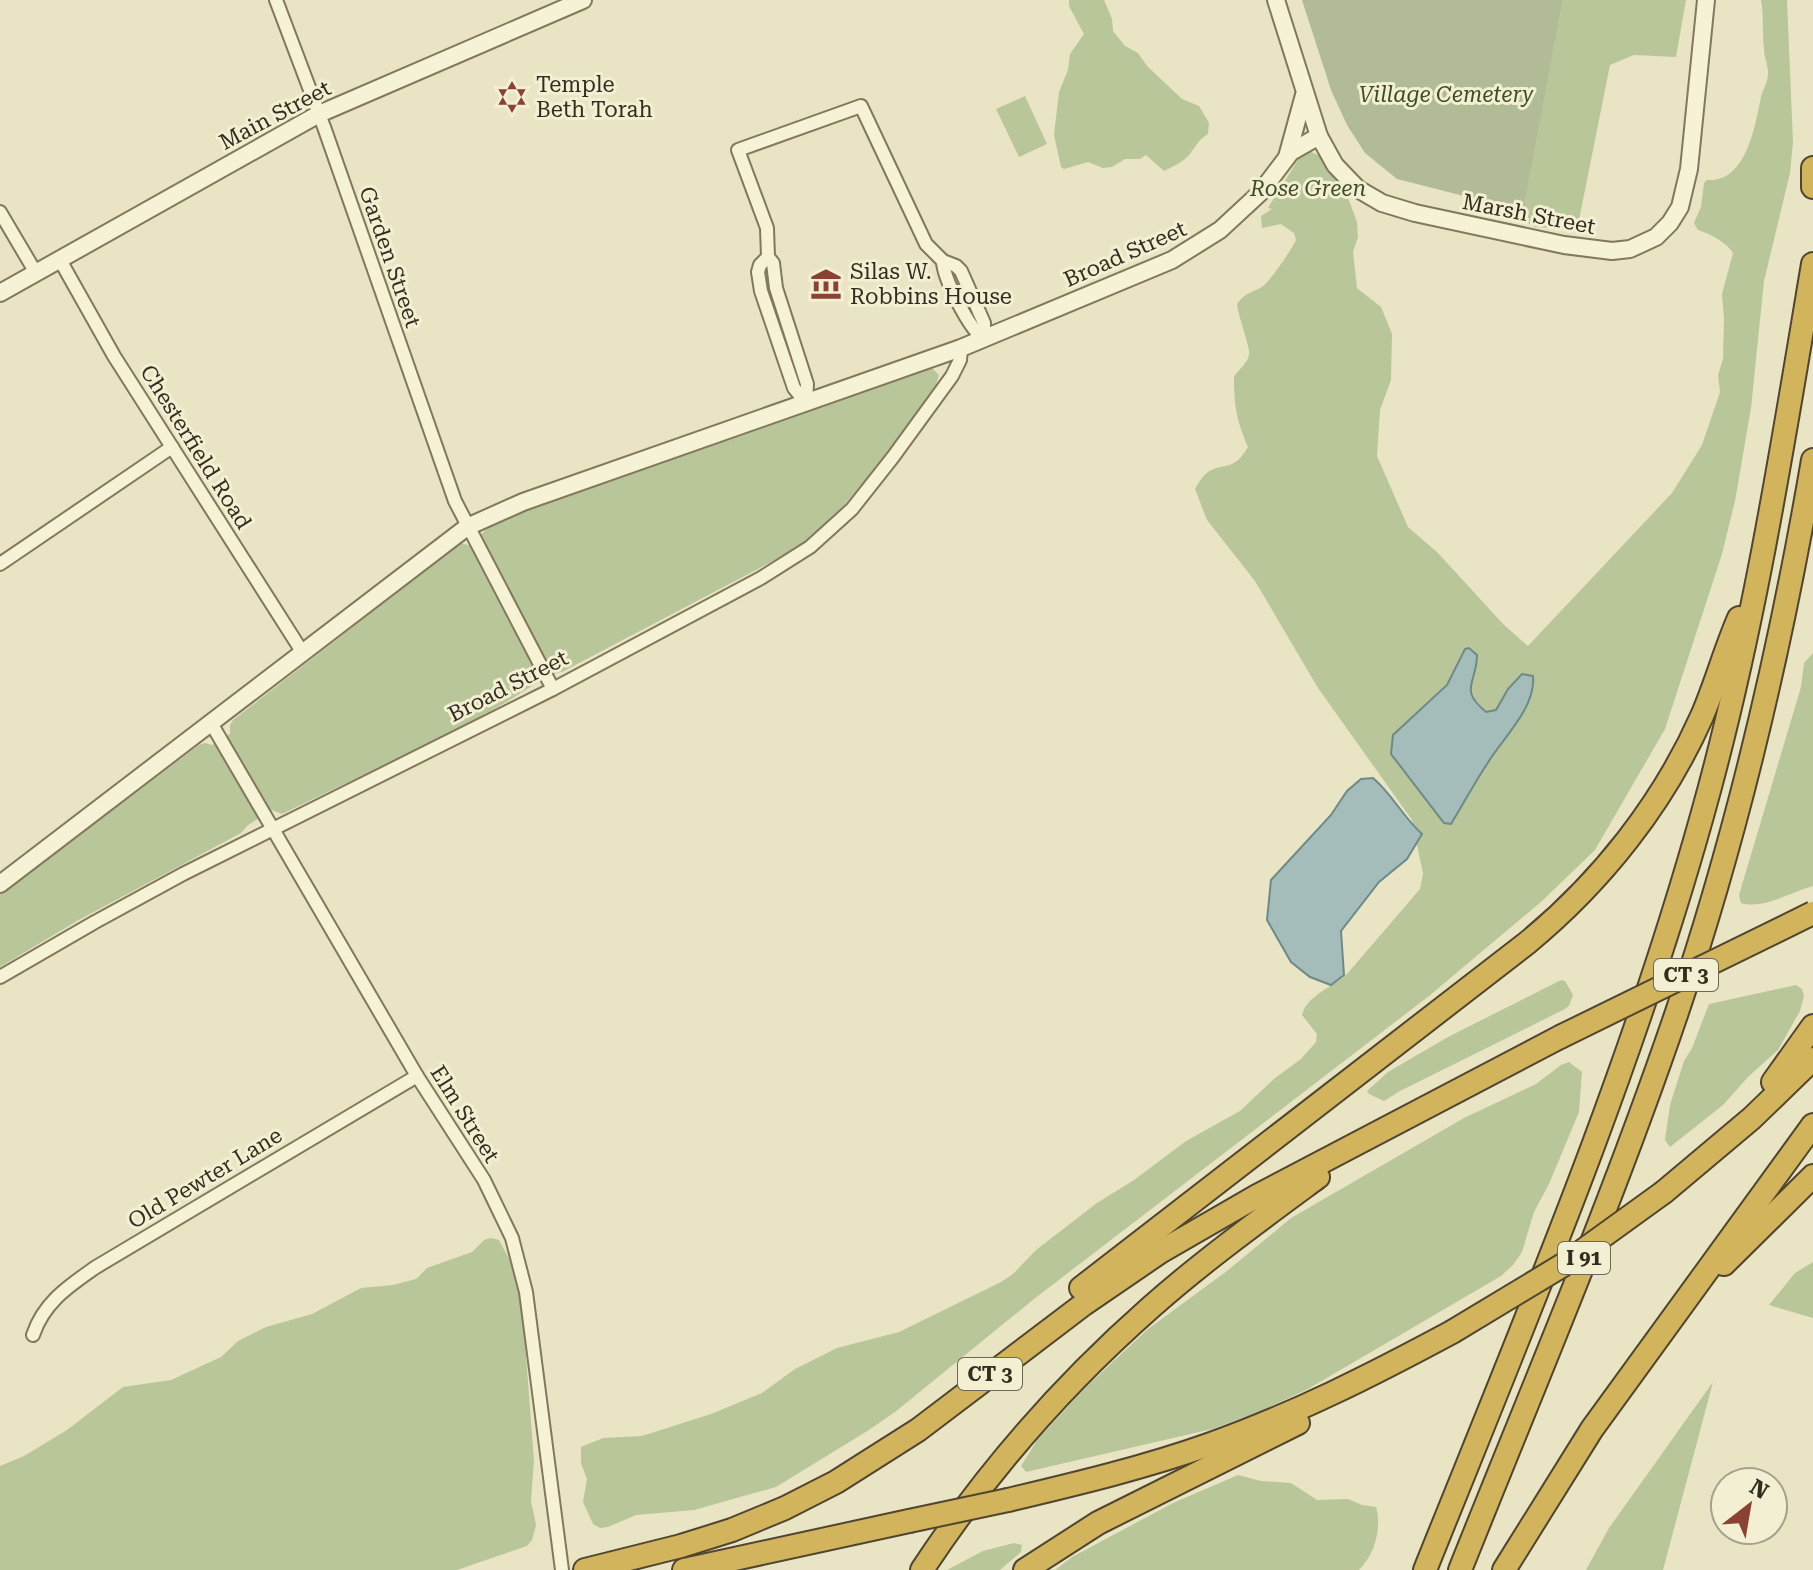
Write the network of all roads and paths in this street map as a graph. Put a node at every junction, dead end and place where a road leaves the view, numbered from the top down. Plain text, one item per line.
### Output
1 (276, 0) edge
2 (583, 0) edge
3 (1276, 0) edge
4 (1706, 0) edge
5 (1304, 93) junction
6 (319, 114) junction
7 (1319, 136) junction
8 (1284, 162) junction
9 (1813, 168) edge
10 (1813, 187) edge
11 (0, 212) edge
12 (60, 260) junction
13 (1813, 264) edge
14 (36, 273) junction
15 (0, 293) edge
16 (984, 339) junction
17 (961, 348) junction
18 (806, 403) junction
19 (172, 447) junction
20 (1813, 460) edge
21 (467, 527) junction
22 (0, 564) edge
23 (1758, 577) junction
24 (303, 653) junction
25 (553, 689) junction
26 (211, 723) junction
27 (274, 827) junction
28 (0, 884) edge
29 (1813, 913) edge
30 (0, 977) edge
31 (1813, 1026) edge
32 (1813, 1059) edge
33 (417, 1076) junction
34 (1813, 1125) edge
35 (1377, 1133) junction
36 (1690, 1171) junction
37 (1813, 1176) edge
38 (1660, 1332) junction
39 (33, 1335) dead end
40 (1017, 1354) junction
41 (1400, 1359) junction
42 (1436, 1545) junction
43 (562, 1570) edge
44 (585, 1570) edge
45 (684, 1570) edge
46 (922, 1570) edge
47 (1025, 1570) edge
48 (1415, 1570) edge
49 (1425, 1570) edge
50 (1460, 1570) edge
51 (1504, 1570) edge

1 - 6 street, Garden Street
2 - 6 street, Main Street
3 - 5 street, Marsh Street
4 - 7 street, Marsh Street
5 - 7 street, Marsh Street
5 - 8 street
6 - 12 street, Main Street
6 - 21 street, Garden Street
7 - 8 street, Broad Street
8 - 16 street, Broad Street
9 - 10 highway
11 - 14 street
12 - 14 street, Main Street
12 - 19 street, Chesterfield Road
13 - 23 highway, I 91
14 - 15 street, Main Street
16 - 17 street, Broad Street
16 - 18 street
17 - 18 street, Broad Street
17 - 25 street, Broad Street
18 - 21 street, Broad Street
19 - 22 street
19 - 24 street, Chesterfield Road
20 - 50 highway, I 91
21 - 24 street, Broad Street
21 - 25 street, Garden Street
23 - 40 highway
23 - 42 highway, I 91
24 - 26 street, Broad Street
25 - 27 street, Broad Street
26 - 27 street, Elm Street
26 - 28 street, Broad Street
27 - 30 street, Broad Street
27 - 33 street, Elm Street
29 - 35 highway, CT 3, bridge
31 - 36 highway
32 - 36 highway
33 - 39 street, Old Pewter Lane
33 - 43 street, Elm Street
34 - 38 highway
35 - 40 highway, CT 3
35 - 46 highway
36 - 41 highway, bridge
37 - 38 highway
38 - 51 highway
40 - 44 highway, CT 3
41 - 45 highway, bridge
41 - 47 highway
42 - 48 highway
42 - 49 highway, I 91

